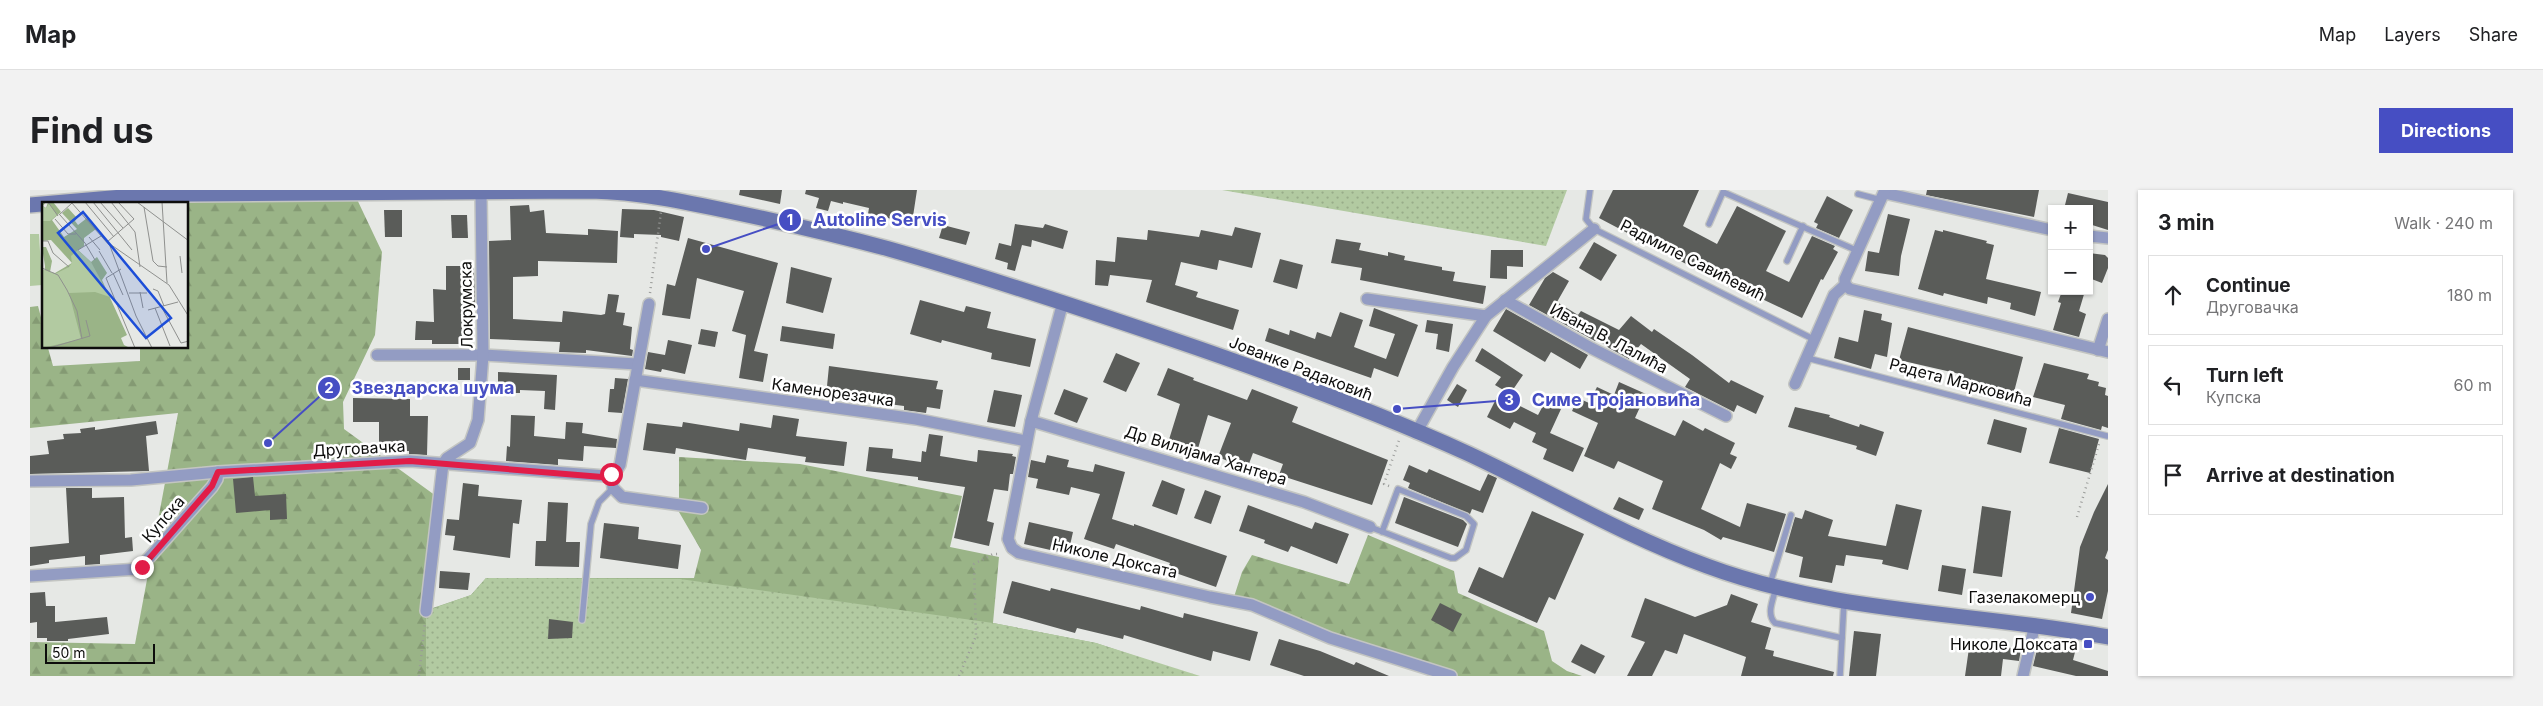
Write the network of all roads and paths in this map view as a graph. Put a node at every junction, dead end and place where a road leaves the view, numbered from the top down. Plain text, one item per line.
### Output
1 (1590, 190) edge
2 (614, 191) edge
3 (481, 192) junction
4 (1858, 194) dead end
5 (1883, 194) edge
6 (662, 198) junction
7 (116, 200) edge
8 (82, 202) edge
9 (1709, 224) dead end
10 (1803, 226) junction
11 (1594, 229) junction
12 (2048, 229) edge
13 (2093, 236) edge
14 (2108, 238) edge
15 (1858, 251) junction
16 (1787, 261) dead end
17 (1845, 285) junction
18 (1367, 299) dead end
19 (1505, 300) junction
20 (1063, 302) junction
21 (649, 304) joint
22 (1486, 316) junction
23 (2108, 320) edge
24 (1815, 340) junction
25 (2103, 351) edge
26 (377, 355) dead end
27 (483, 355) junction
28 (1807, 358) junction
29 (637, 364) junction
30 (635, 380) junction
31 (1795, 384) dead end
32 (1726, 416) dead end
33 (1031, 421) junction
34 (1409, 430) junction
35 (2104, 435) edge
36 (1026, 441) junction
37 (443, 464) junction
38 (218, 472) junction
39 (611, 474) junction
40 (30, 481) edge
41 (613, 488) junction
42 (1398, 489) junction
43 (702, 508) dead end
44 (1790, 515) dead end
45 (2077, 517) dead end
46 (1370, 527) joint
47 (1382, 532) junction
48 (1019, 553) junction
49 (30, 576) edge
50 (1773, 586) junction
51 (1844, 602) junction
52 (426, 610) joint
53 (582, 620) dead end
54 (2035, 624) junction
55 (2108, 637) edge
56 (1842, 638) junction
57 (420, 676) edge
58 (959, 676) edge
59 (1451, 676) edge
60 (1840, 676) edge
61 (2023, 676) edge

1 - 11 lane, Радмиле Савићевић
2 - 3 main road, Јованке Радаковић
2 - 6 main road, Јованке Радаковић
3 - 7 main road, Јованке Радаковић
3 - 27 street, Локрумска
4 - 5 lane
5 - 12 street
5 - 15 street
6 - 20 main road, Јованке Радаковић
6 - 21 path
7 - 8 main road, Јованке Радаковић
9 - 10 lane
10 - 15 lane
10 - 16 lane
11 - 19 street
11 - 24 lane, Радмиле Савићевић
13 - 14 street
15 - 17 street
17 - 24 street
17 - 25 street
18 - 22 street
19 - 22 street
19 - 32 street, Ивана В. Лалића
20 - 33 street
20 - 34 main road, Јованке Радаковић
21 - 29 street
22 - 34 street
23 - 25 street
24 - 28 street
26 - 27 street
27 - 29 street
27 - 37 street, Локрумска
28 - 31 street
28 - 35 lane, Радета Марковића
29 - 30 street
30 - 36 street, Каменорезачка
30 - 39 street
33 - 36 street
33 - 46 street, Др Вилијама Хантера
34 - 42 path
34 - 50 main road, Јованке Радаковић
35 - 45 path
36 - 48 street
37 - 38 street, Друговачка
37 - 39 street, Друговачка
37 - 52 street
38 - 40 street, Друговачка
38 - 49 street, Купска
39 - 41 street
41 - 43 street
41 - 53 lane
42 - 47 lane
42 - 47 lane
44 - 50 lane
46 - 47 lane
48 - 58 path
48 - 59 street, Николе Доксата
50 - 51 main road, Јованке Радаковић
50 - 56 lane
51 - 54 main road, Јованке Радаковић
51 - 56 lane
52 - 57 path
54 - 55 main road, Јованке Радаковић
54 - 61 street
56 - 60 lane

